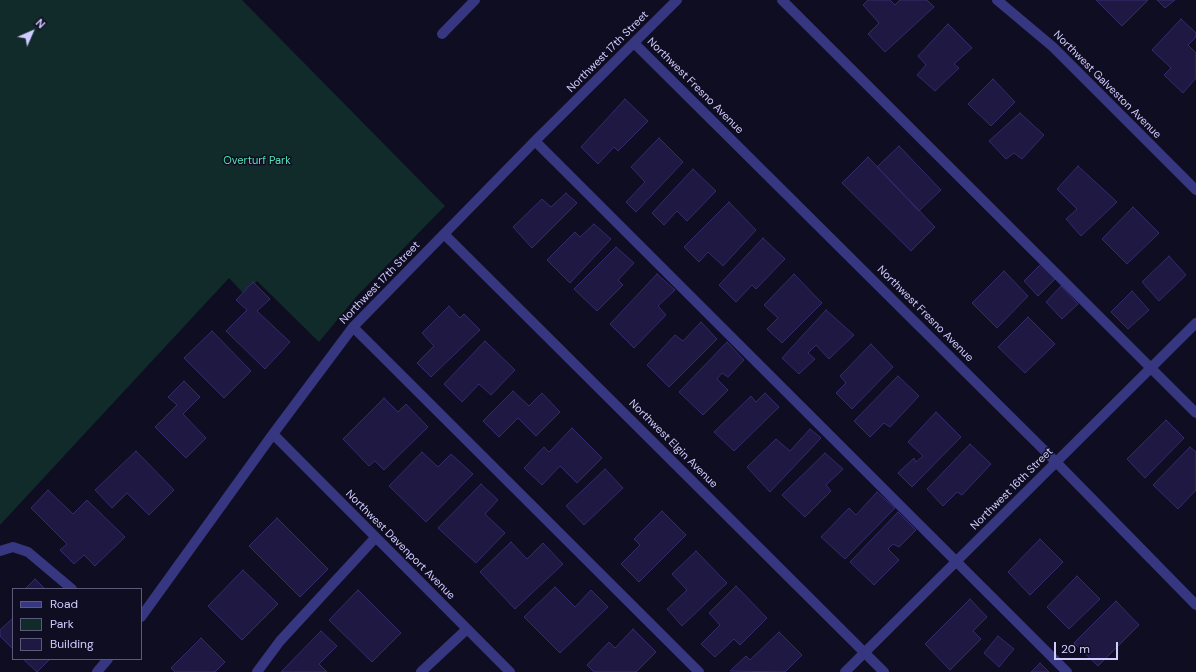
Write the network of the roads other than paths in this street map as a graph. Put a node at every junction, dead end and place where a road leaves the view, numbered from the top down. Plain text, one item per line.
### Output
1 (475, 0) edge
2 (677, 0) edge
3 (782, 0) edge
4 (997, 0) edge
5 (442, 34) dead end
6 (634, 43) junction
7 (535, 141) junction
8 (1196, 190) edge
9 (444, 234) junction
10 (1196, 323) edge
11 (353, 327) junction
12 (1151, 368) junction
13 (1196, 413) edge
14 (273, 434) junction
15 (1056, 462) junction
16 (375, 538) junction
17 (0, 551) edge
18 (957, 561) junction
19 (71, 588) edge
20 (1196, 605) edge
21 (142, 616) edge
22 (467, 629) junction
23 (865, 653) junction
24 (107, 660) edge
25 (97, 672) edge
26 (257, 672) edge
27 (421, 672) edge
28 (510, 672) edge
29 (699, 672) edge
30 (845, 672) edge
31 (884, 672) edge
32 (1067, 672) edge

1 - 5 street
2 - 6 street, Northwest 17th Street
3 - 12 street
4 - 8 street, Northwest Galveston Avenue
6 - 7 street, Northwest 17th Street
6 - 15 street, Northwest Fresno Avenue
7 - 9 street, Northwest 17th Street
7 - 18 street
9 - 11 street, Northwest 17th Street
9 - 23 street, Northwest Elgin Avenue
10 - 12 street, Northwest 16th Street
11 - 14 street, Northwest 17th Street
11 - 29 street
12 - 13 street
12 - 15 street, Northwest 16th Street
14 - 16 street, Northwest Davenport Avenue
14 - 21 street, Northwest 17th Street
15 - 18 street, Northwest 16th Street
15 - 20 street, Northwest Fresno Avenue
16 - 22 street, Northwest Davenport Avenue
16 - 26 street
17 - 19 street
18 - 23 street, Northwest 16th Street
18 - 32 street
22 - 27 street
22 - 28 street, Northwest Davenport Avenue
23 - 30 street, Northwest 16th Street
23 - 31 street, Northwest Elgin Avenue
24 - 25 street

